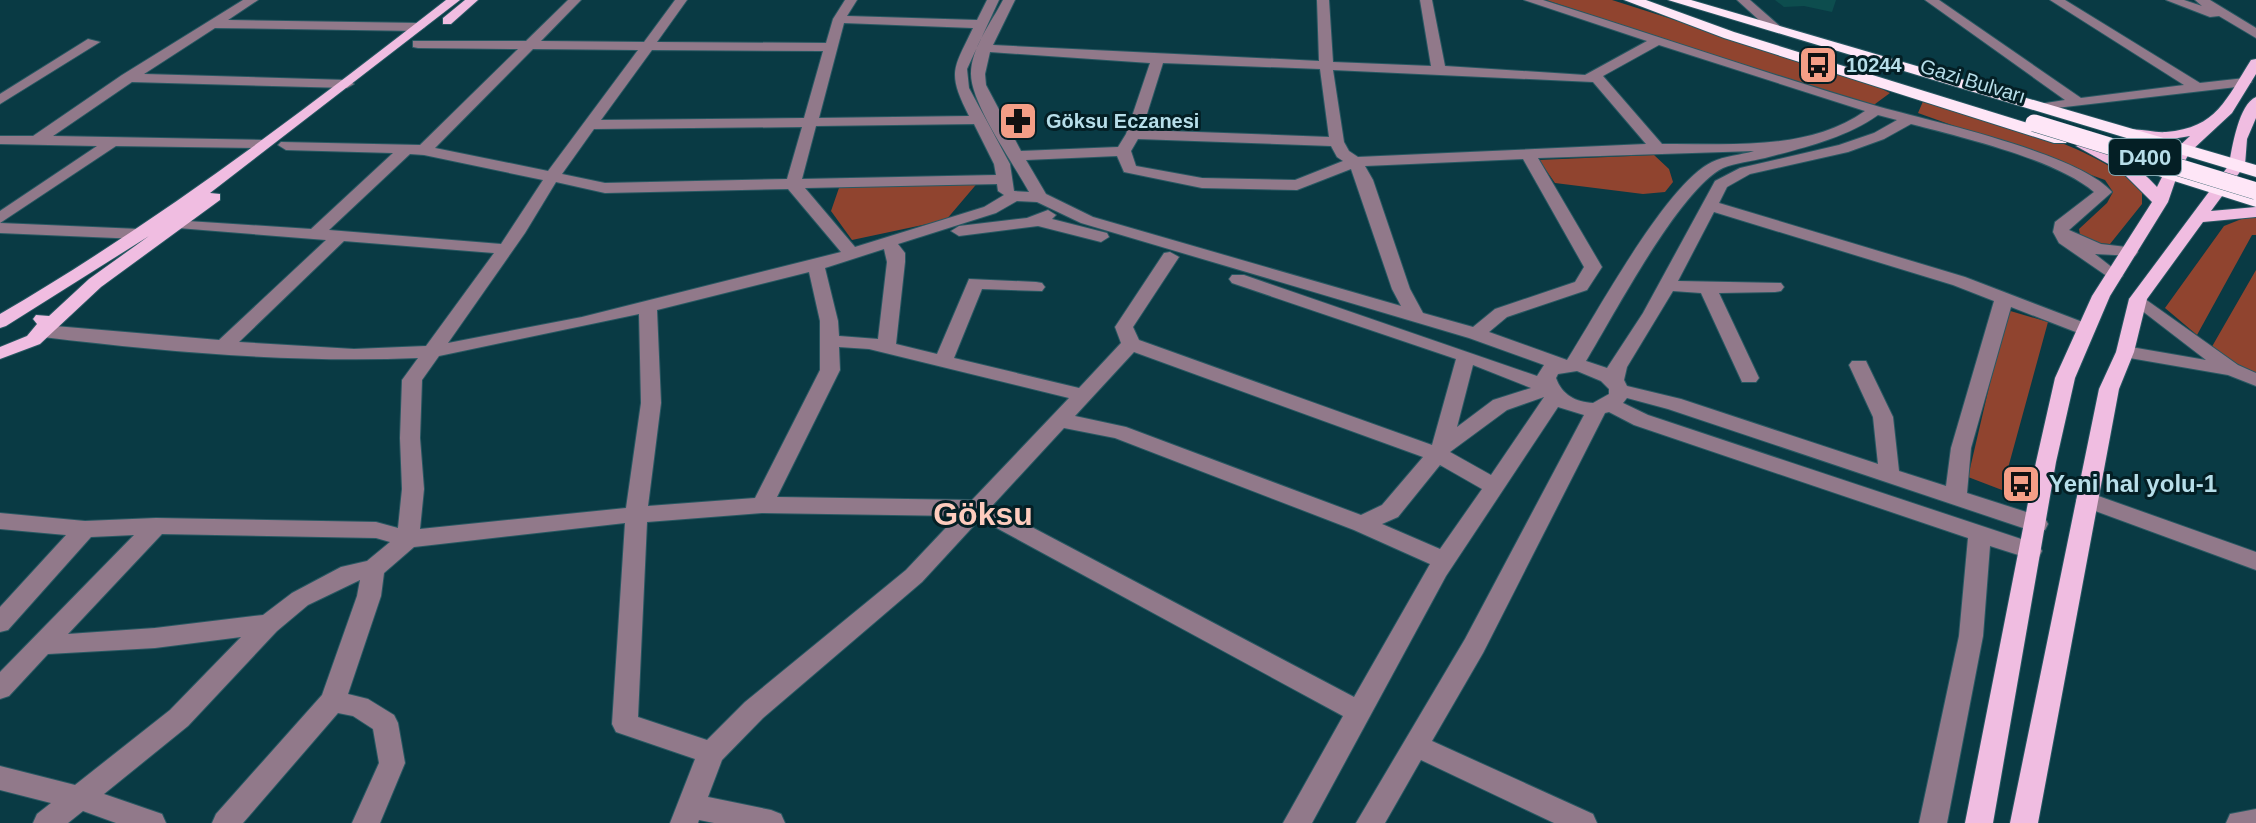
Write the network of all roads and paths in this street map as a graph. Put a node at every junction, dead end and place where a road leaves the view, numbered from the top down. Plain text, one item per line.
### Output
1 (252, 0) edge
2 (454, 0) edge
3 (472, 0) edge
4 (575, 0) edge
5 (681, 0) edge
6 (851, 0) edge
7 (993, 0) edge
8 (1009, 0) edge
9 (1323, 0) edge
10 (1426, 0) edge
11 (1530, 0) edge
12 (1631, 0) edge
13 (1743, 0) edge
14 (1931, 0) edge
15 (2056, 0) edge
16 (2172, 0) edge
17 (2201, 0) edge
18 (1668, 4) edge
19 (839, 19) junction
20 (2232, 20) junction
21 (213, 24) junction
22 (980, 24) junction
23 (419, 27) junction
24 (1775, 27) junction
25 (2256, 34) edge
26 (1657, 41) junction
27 (93, 42) dead end
28 (418, 44) junction
29 (528, 45) junction
30 (645, 46) junction
31 (830, 47) junction
32 (984, 48) junction
33 (1158, 59) junction
34 (2256, 63) edge
35 (1326, 66) junction
36 (1439, 70) junction
37 (1596, 77) junction
38 (127, 78) junction
39 (2245, 82) junction
40 (347, 84) junction
41 (2196, 87) junction
42 (0, 100) edge
43 (2256, 101) edge
44 (2077, 102) junction
45 (1876, 110) junction
46 (2040, 115) junction
47 (1910, 118) junction
48 (979, 120) junction
49 (808, 124) junction
50 (2101, 124) junction
51 (588, 125) junction
52 (2208, 126) junction
53 (2129, 132) junction
54 (1133, 134) junction
55 (0, 140) edge
56 (36, 141) junction
57 (114, 141) junction
58 (1337, 142) junction
59 (265, 144) junction
60 (286, 145) junction
61 (2079, 145) junction
62 (1793, 146) junction
63 (1701, 148) junction
64 (1650, 149) junction
65 (2184, 149) junction
66 (415, 150) junction
67 (1123, 151) junction
68 (1528, 153) junction
69 (1019, 156) junction
70 (1355, 162) junction
71 (1718, 165) junction
72 (2250, 165) edge
73 (2170, 173) junction
74 (1736, 176) junction
75 (552, 177) junction
76 (1005, 179) junction
77 (2256, 180) edge
78 (793, 184) junction
79 (1689, 187) junction
80 (2221, 190) junction
81 (2256, 191) edge
82 (1045, 200) junction
83 (2256, 201) edge
84 (2160, 202) junction
85 (1002, 203) junction
86 (1709, 205) junction
87 (2256, 212) edge
88 (2201, 217) junction
89 (0, 218) edge
90 (1039, 221) junction
91 (1013, 222) junction
92 (178, 223) junction
93 (0, 228) edge
94 (2061, 232) junction
95 (139, 234) junction
96 (315, 234) junction
97 (340, 236) junction
98 (897, 242) junction
99 (506, 249) junction
100 (2129, 252) junction
101 (852, 254) junction
102 (1170, 257) junction
103 (816, 265) junction
104 (2114, 276) junction
105 (1667, 284) junction
106 (1036, 287) dead end
107 (1775, 287) dead end
108 (1708, 288) junction
109 (2004, 299) junction
110 (2138, 299) junction
111 (648, 307) junction
112 (1416, 317) junction
113 (0, 322) edge
114 (2086, 330) junction
115 (39, 334) junction
116 (1476, 334) junction
117 (829, 341) junction
118 (1131, 344) junction
119 (224, 346) junction
120 (886, 347) junction
121 (431, 352) junction
122 (2125, 352) junction
123 (2, 354) edge
124 (1466, 356) junction
125 (943, 362) junction
126 (1567, 364) junction
127 (1859, 365) dead end
128 (2231, 369) junction
129 (1749, 378) dead end
130 (2256, 380) edge
131 (1550, 391) junction
132 (1082, 395) junction
133 (1610, 396) junction
134 (1059, 420) junction
135 (1439, 452) junction
136 (1888, 474) junction
137 (1494, 486) junction
138 (1956, 495) junction
139 (2087, 500) junction
140 (762, 505) junction
141 (978, 508) junction
142 (636, 515) junction
143 (0, 521) edge
144 (1362, 524) junction
145 (2037, 524) junction
146 (156, 526) junction
147 (85, 529) junction
148 (1980, 534) junction
149 (408, 539) junction
150 (2031, 551) junction
151 (1444, 561) junction
152 (2256, 561) edge
153 (373, 569) junction
154 (0, 623) edge
155 (269, 624) junction
156 (42, 645) junction
157 (11, 664) edge
158 (0, 689) edge
159 (333, 701) junction
160 (1360, 712) junction
161 (1415, 745) junction
162 (711, 753) junction
163 (0, 778) edge
164 (80, 798) junction
165 (689, 814) edge
166 (2256, 822) edge
167 (47, 823) edge
168 (152, 823) edge
169 (226, 823) edge
170 (366, 823) edge
171 (771, 823) edge
172 (1297, 823) edge
173 (1370, 823) edge
174 (1583, 823) edge
175 (1933, 823) edge
176 (1979, 823) edge
177 (2024, 823) edge
178 (2240, 823) edge

1 - 21 street
2 - 23 main road
3 - 28 main road
4 - 29 street
5 - 30 street
6 - 19 street
7 - 22 street
8 - 32 street
9 - 35 street
10 - 36 street
11 - 26 street
12 - 18 highway, Gazi Bulvarı / D400
13 - 24 street
14 - 44 street
15 - 41 street
16 - 20 street
17 - 20 street
18 - 24 highway
18 - 46 highway, Gazi Bulvarı / D400
18 - 61 highway
19 - 22 street
19 - 31 street
20 - 25 street
21 - 23 street
21 - 38 street
22 - 48 street
23 - 40 main road
24 - 46 highway
26 - 37 street
26 - 45 street
27 - 42 street
28 - 29 street
28 - 60 main road
29 - 30 street
29 - 66 street
30 - 31 street
30 - 51 street
31 - 49 street
32 - 33 street
32 - 69 street
33 - 35 street
33 - 54 street
34 - 39 main road
35 - 36 street
35 - 58 street
36 - 37 street
37 - 64 street
38 - 40 street
38 - 56 street
39 - 41 street
39 - 52 main road
40 - 59 main road
41 - 44 street
43 - 72 main road
44 - 46 street
45 - 47 street
45 - 62 street
46 - 50 highway
46 - 77 highway, Gazi Bulvarı / D400
46 - 81 highway, Gazi Bulvarı / D400, bridge
47 - 74 street
47 - 94 street
48 - 49 street
48 - 76 street
49 - 51 street
49 - 78 street
50 - 53 highway
50 - 61 highway
51 - 75 street
52 - 53 main road
52 - 65 main road
53 - 65 highway
54 - 58 street
54 - 67 street
55 - 56 street
56 - 57 street
57 - 59 street
57 - 89 street
58 - 70 street
59 - 95 main road
60 - 66 street
60 - 92 main road
61 - 73 highway
61 - 84 main road
62 - 63 street
62 - 71 street
63 - 64 street
63 - 71 street
64 - 68 street
64 - 79 street
65 - 72 highway
65 - 73 main road
66 - 75 street
66 - 96 street
67 - 69 street
67 - 70 street
68 - 70 street
68 - 116 street
69 - 82 street
70 - 112 street
71 - 74 street
71 - 79 street
72 - 80 main road
73 - 80 highway
73 - 84 main road
74 - 86 street
75 - 78 street
75 - 99 street
76 - 78 street
76 - 85 street
78 - 101 street
79 - 126 street
80 - 83 highway
80 - 88 main road
82 - 85 street
82 - 90 street
82 - 112 street
84 - 100 main road
85 - 91 street
85 - 98 street
86 - 105 street
86 - 109 street
87 - 88 main road
88 - 110 main road
90 - 91 street
90 - 102 street
91 - 98 street
92 - 96 street
92 - 115 main road
93 - 95 street
94 - 100 street
94 - 104 street
95 - 113 main road
96 - 97 street
97 - 99 street
97 - 119 street
98 - 101 street
98 - 120 street
99 - 121 street
100 - 104 main road
101 - 103 street
102 - 118 street
102 - 124 street
103 - 111 street
103 - 117 street
104 - 114 main road
105 - 108 street
105 - 133 street
106 - 125 street
107 - 108 street
108 - 129 street
109 - 114 street
109 - 138 street
110 - 122 main road
110 - 128 street
111 - 121 street
111 - 142 street
112 - 116 street
113 - 115 main road
114 - 145 main road
115 - 119 street
115 - 123 main road
116 - 126 street
117 - 120 street
117 - 140 street
118 - 132 street
118 - 135 street
119 - 121 street
120 - 125 street
121 - 149 street
122 - 128 street
122 - 139 main road
124 - 131 street
124 - 135 street
125 - 132 street
126 - 131 street
126 - 133 street
127 - 136 street
128 - 130 street
131 - 133 street
131 - 135 street
131 - 137 street
132 - 134 street
133 - 136 street
133 - 148 street
133 - 161 street
134 - 141 street
134 - 144 street
135 - 137 street
135 - 144 street
136 - 138 street
137 - 151 street
138 - 145 street
139 - 152 street
139 - 177 main road
140 - 141 street
140 - 142 street
141 - 160 street
141 - 162 street
142 - 149 street
142 - 162 street
143 - 147 street
144 - 151 street
145 - 150 main road
146 - 147 street
146 - 149 street
146 - 156 street
147 - 154 street
148 - 150 street
148 - 175 street
149 - 153 street
150 - 176 main road
151 - 160 street
153 - 155 street
153 - 159 street
155 - 156 street
155 - 164 street
156 - 157 street
157 - 158 street
159 - 169 street
159 - 170 street
160 - 172 street
161 - 173 street
161 - 174 street
162 - 165 street
163 - 164 street
164 - 167 street
164 - 168 street
165 - 171 street
166 - 178 street

